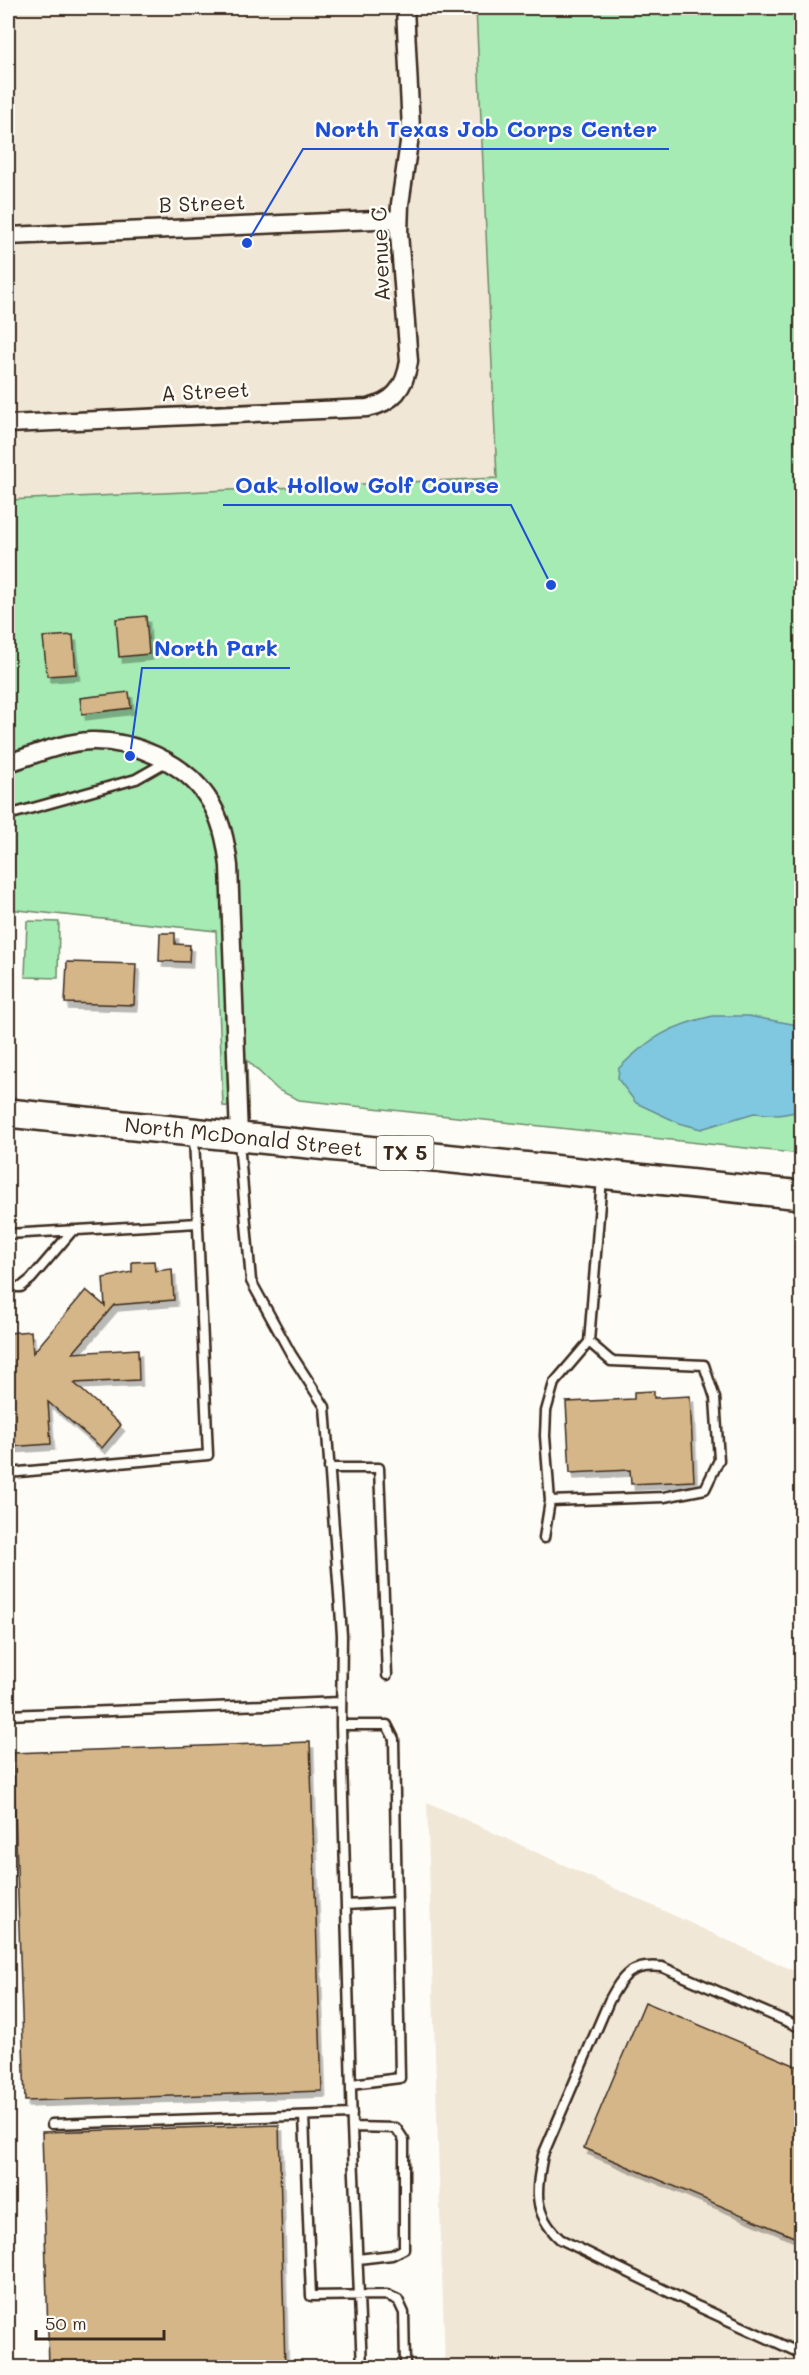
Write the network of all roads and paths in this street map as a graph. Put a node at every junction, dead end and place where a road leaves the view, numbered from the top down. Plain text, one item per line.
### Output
1 (405, 8) edge
2 (399, 219) junction
3 (8, 236) edge
4 (400, 391) joint
5 (8, 424) edge
6 (166, 762) junction
7 (8, 763) edge
8 (8, 815) edge
9 (8, 1113) edge
10 (194, 1131) junction
11 (239, 1136) junction
12 (602, 1174) junction
13 (801, 1195) edge
14 (198, 1223) junction
15 (73, 1230) junction
16 (8, 1234) edge
17 (8, 1287) edge
18 (589, 1342) junction
19 (329, 1468) junction
20 (8, 1473) edge
21 (550, 1501) junction
22 (544, 1538) dead end
23 (387, 1675) dead end
24 (340, 1702) junction
25 (8, 1715) edge
26 (341, 1725) junction
27 (397, 1902) junction
28 (346, 1905) junction
29 (801, 2028) edge
30 (351, 2084) junction
31 (352, 2114) junction
32 (304, 2116) junction
33 (52, 2124) dead end
34 (352, 2127) junction
35 (358, 2259) junction
36 (359, 2295) junction
37 (801, 2354) edge
38 (362, 2367) edge
39 (403, 2367) edge

1 - 2 street, Avenue C
2 - 3 street, B Street
2 - 4 street, Avenue C
4 - 5 street, A Street
6 - 7 street
6 - 8 lane
6 - 11 street
9 - 10 main road, North McDonald Street / TX 5
10 - 11 main road, North McDonald Street / TX 5
10 - 14 lane
11 - 12 main road, North McDonald Street / TX 5
11 - 19 lane
12 - 13 main road, North McDonald Street / TX 5
12 - 18 lane
14 - 15 lane
14 - 20 lane
15 - 16 lane
15 - 17 lane
18 - 21 lane
18 - 21 lane
19 - 23 lane
19 - 24 lane
21 - 22 lane
24 - 25 lane
24 - 26 lane
26 - 27 lane
26 - 28 lane
27 - 28 lane
27 - 30 lane
28 - 30 lane
29 - 37 lane
30 - 31 lane
31 - 32 lane
31 - 34 lane
32 - 33 lane
32 - 36 lane
34 - 35 lane
34 - 35 lane
35 - 36 lane
36 - 38 lane
36 - 39 lane

